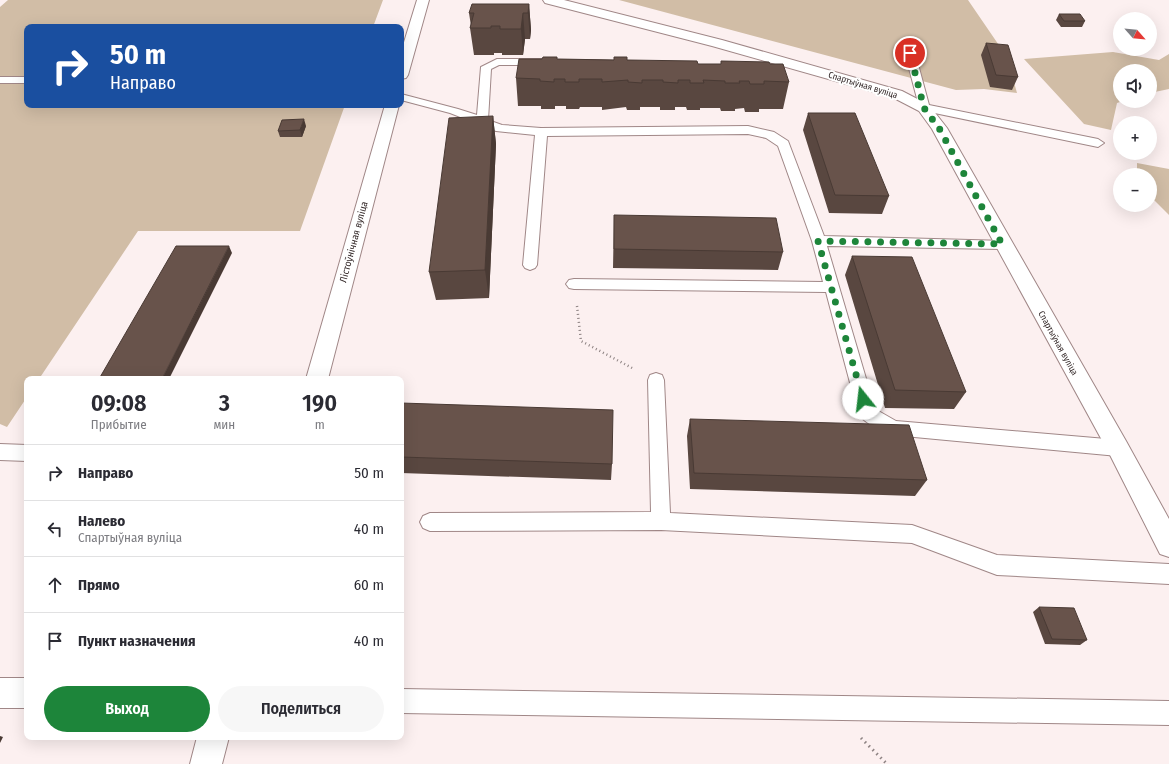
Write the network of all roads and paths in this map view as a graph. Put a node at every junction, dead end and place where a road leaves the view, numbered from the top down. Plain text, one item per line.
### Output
1 (423, 0) edge
2 (549, 0) edge
3 (910, 53) dead end
4 (556, 62) edge
5 (404, 65) edge
6 (0, 80) edge
7 (24, 80) edge
8 (404, 98) edge
9 (391, 108) edge
10 (924, 108) junction
11 (482, 122) junction
12 (541, 132) junction
13 (1098, 143) dead end
14 (818, 241) junction
15 (1002, 244) junction
16 (530, 265) dead end
17 (574, 284) joint
18 (831, 287) junction
19 (318, 376) edge
20 (656, 380) joint
21 (1118, 448) junction
22 (0, 452) edge
23 (24, 453) edge
24 (661, 521) junction
25 (430, 522) dead end
26 (1169, 545) edge
27 (1169, 574) edge
28 (0, 693) edge
29 (24, 693) edge
30 (404, 701) edge
31 (1169, 713) edge
32 (212, 740) edge
33 (206, 764) edge

1 - 5 street
2 - 10 street, Спартыўная вуліца
3 - 10 lane
4 - 11 lane
6 - 7 lane
8 - 11 lane
9 - 19 street, Лістоўнічная вуліца
10 - 13 lane
10 - 15 street, Спартыўная вуліца
11 - 12 lane
12 - 14 lane
12 - 16 lane
14 - 15 lane
14 - 18 lane
15 - 21 street, Спартыўная вуліца
17 - 18 lane
17 - 20 path
18 - 21 lane
20 - 24 lane
21 - 26 street, Спартыўная вуліца
22 - 23 lane
24 - 25 lane
24 - 27 lane
28 - 29 street
30 - 31 lane
32 - 33 street

